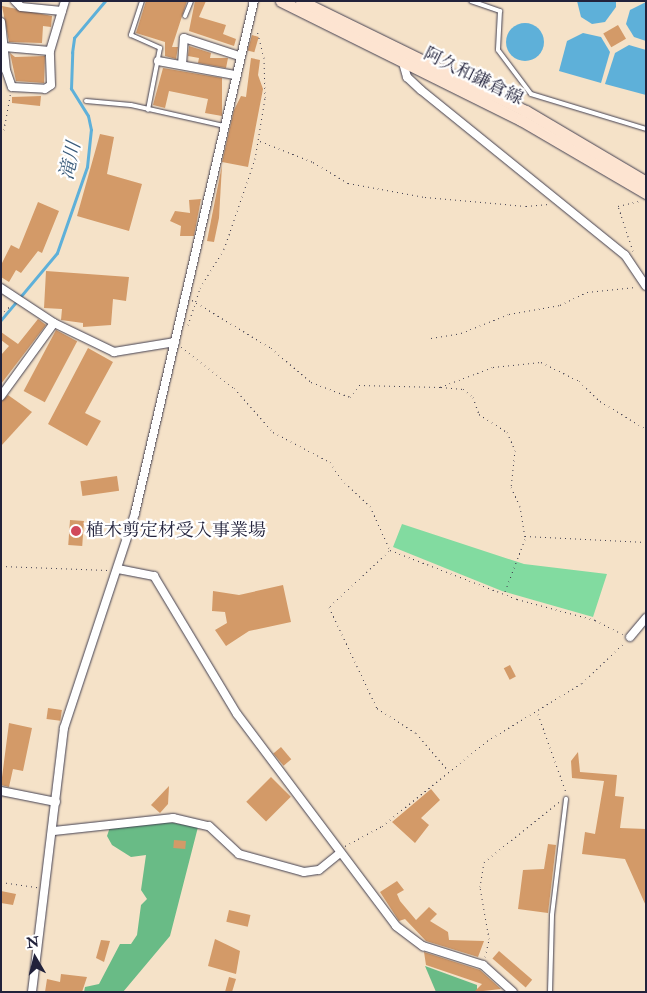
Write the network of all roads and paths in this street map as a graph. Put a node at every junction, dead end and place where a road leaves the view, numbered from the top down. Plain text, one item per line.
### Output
1 (15, 1) edge
2 (66, 1) edge
3 (142, 1) edge
4 (191, 1) edge
5 (254, 1) edge
6 (281, 1) edge
7 (300, 1) edge
8 (471, 1) edge
9 (62, 11) junction
10 (185, 16) dead end
11 (250, 18) junction
12 (1, 22) edge
13 (4, 47) junction
14 (50, 50) junction
15 (239, 56) junction
16 (158, 61) junction
17 (403, 63) junction
18 (182, 65) junction
19 (235, 75) junction
20 (12, 87) junction
21 (86, 101) dead end
22 (1, 110) edge
23 (5, 110) junction
24 (148, 110) junction
25 (224, 126) junction
26 (646, 129) edge
27 (4, 130) dead end
28 (259, 140) junction
29 (646, 182) edge
30 (646, 194) edge
31 (563, 203) junction
32 (633, 267) junction
33 (642, 287) edge
34 (1, 288) edge
35 (185, 296) junction
36 (19, 300) junction
37 (198, 302) junction
38 (1, 315) edge
39 (54, 323) junction
40 (186, 328) dead end
41 (430, 338) dead end
42 (176, 342) junction
43 (440, 387) junction
44 (1, 396) edge
45 (646, 429) edge
46 (525, 536) junction
47 (646, 542) edge
48 (390, 550) junction
49 (1, 566) edge
50 (118, 568) junction
51 (504, 595) junction
52 (646, 618) edge
53 (630, 637) junction
54 (537, 713) junction
55 (448, 770) junction
56 (1, 791) edge
57 (566, 798) junction
58 (56, 802) junction
59 (54, 831) junction
60 (339, 852) junction
61 (1, 882) edge
62 (46, 889) junction
63 (483, 965) junction
64 (1, 990) edge
65 (7, 992) edge
66 (32, 992) edge
67 (513, 992) edge
68 (550, 992) edge

1 - 9 street
2 - 9 street
3 - 16 lane
4 - 10 lane
5 - 11 street
6 - 17 main road, 阿久和鎌倉線
7 - 29 main road, 阿久和鎌倉線
8 - 26 lane
9 - 14 street
11 - 15 street
11 - 28 path
12 - 13 street
13 - 14 street
13 - 20 street
14 - 20 street
15 - 18 street
15 - 19 street
16 - 18 street
16 - 24 lane
17 - 30 main road, 阿久和鎌倉線
17 - 31 street
18 - 19 street
19 - 25 street
20 - 23 path
21 - 24 lane
22 - 23 path
23 - 27 path
24 - 25 lane
25 - 35 street
28 - 31 path
28 - 37 path
30 - 32 path
31 - 32 street
32 - 33 street
33 - 41 path
34 - 36 street
35 - 37 path
35 - 42 street
36 - 38 path
36 - 39 street
37 - 40 path
37 - 43 path
39 - 42 street
39 - 44 street
42 - 48 path
42 - 50 street
43 - 45 path
43 - 46 path
46 - 47 path
46 - 51 path
48 - 51 path
48 - 55 path
49 - 50 path
50 - 58 street
50 - 60 street
51 - 53 path
52 - 53 street
53 - 54 path
54 - 55 path
54 - 57 path
55 - 60 path
56 - 58 street
57 - 63 path
57 - 68 lane
58 - 59 street
59 - 60 street
59 - 62 street
60 - 63 street
61 - 62 path
62 - 66 street
63 - 67 street
64 - 65 path

